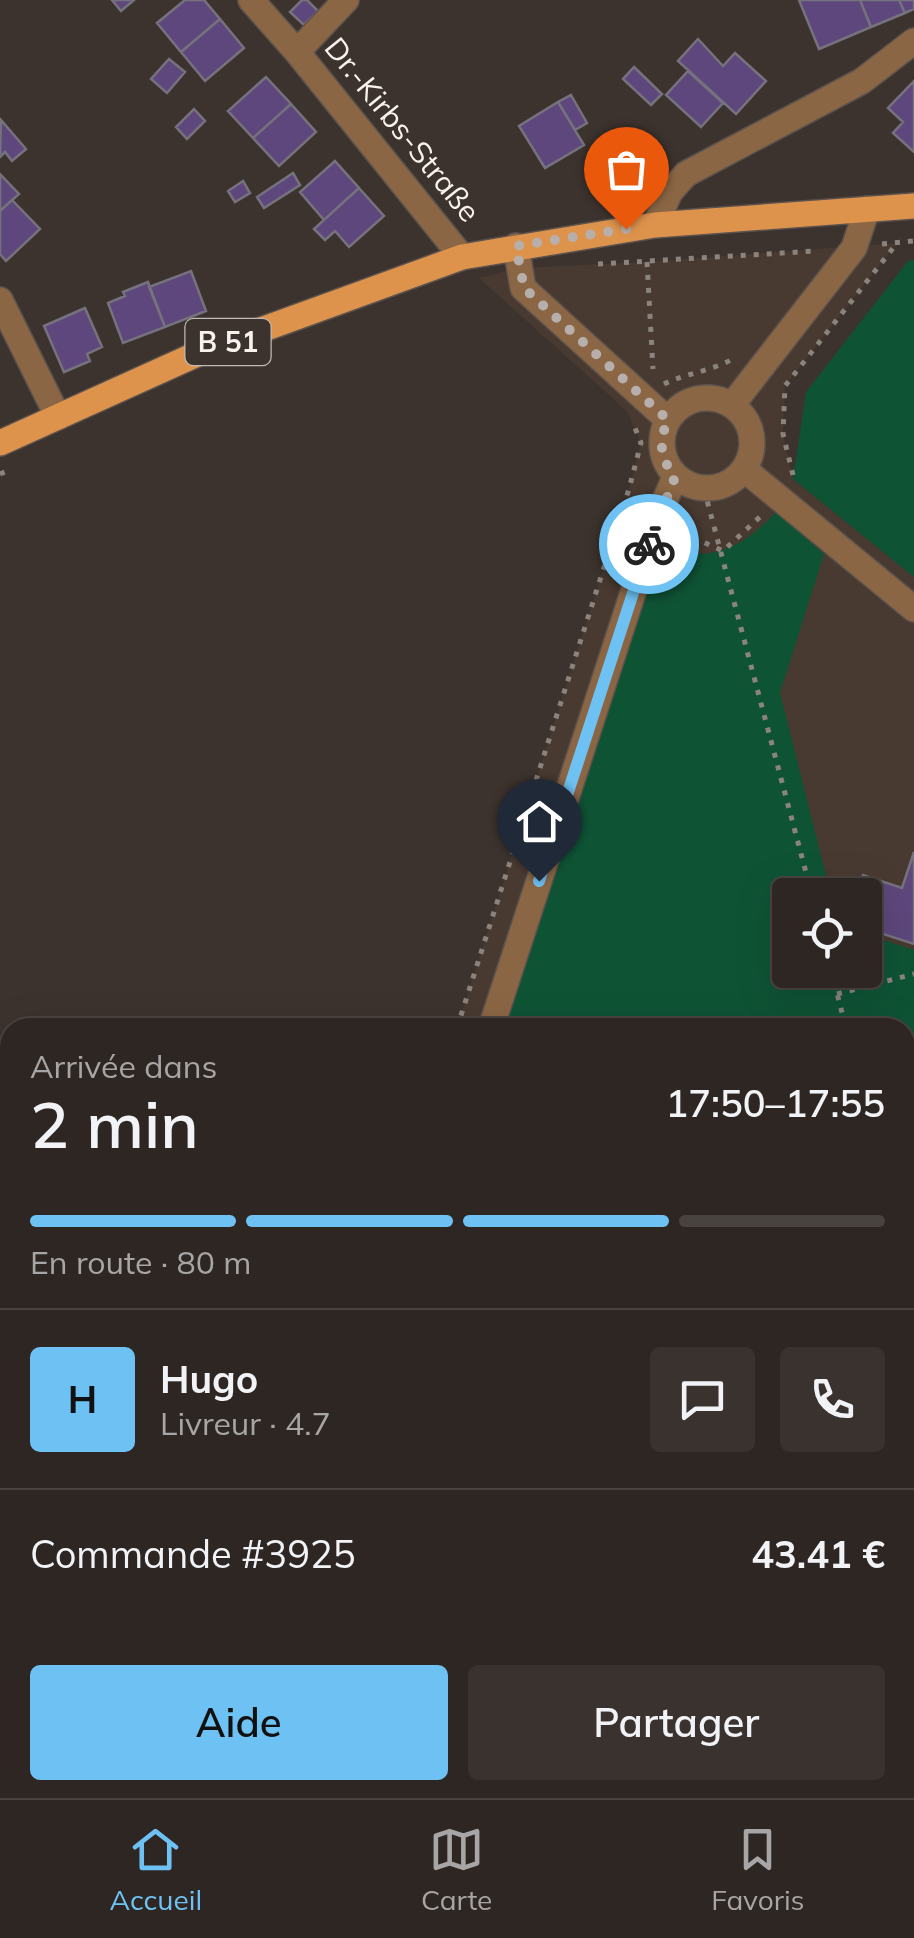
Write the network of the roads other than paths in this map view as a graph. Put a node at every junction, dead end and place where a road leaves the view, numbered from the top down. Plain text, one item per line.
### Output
1 (250, 0) edge
2 (346, 0) edge
3 (914, 40) edge
4 (297, 52) junction
5 (914, 206) edge
6 (867, 209) junction
7 (654, 224) junction
8 (462, 257) junction
9 (518, 257) junction
10 (0, 300) edge
11 (732, 406) junction
12 (58, 417) junction
13 (668, 420) junction
14 (0, 443) edge
15 (744, 470) junction
16 (675, 477) junction
17 (914, 609) edge
18 (494, 1018) edge

1 - 4 street, Dr.-Kirbs-Straße
2 - 4 street
3 - 7 street
4 - 8 street, Dr.-Kirbs-Straße
5 - 6 main road, B 51
6 - 7 main road, B 51
6 - 11 street
7 - 9 main road, B 51
8 - 9 main road, B 51
8 - 12 main road, B 51
9 - 13 street
10 - 12 street
11 - 13 street
11 - 15 street
12 - 14 main road, B 51
13 - 16 street
15 - 16 street
15 - 17 street
16 - 18 street

